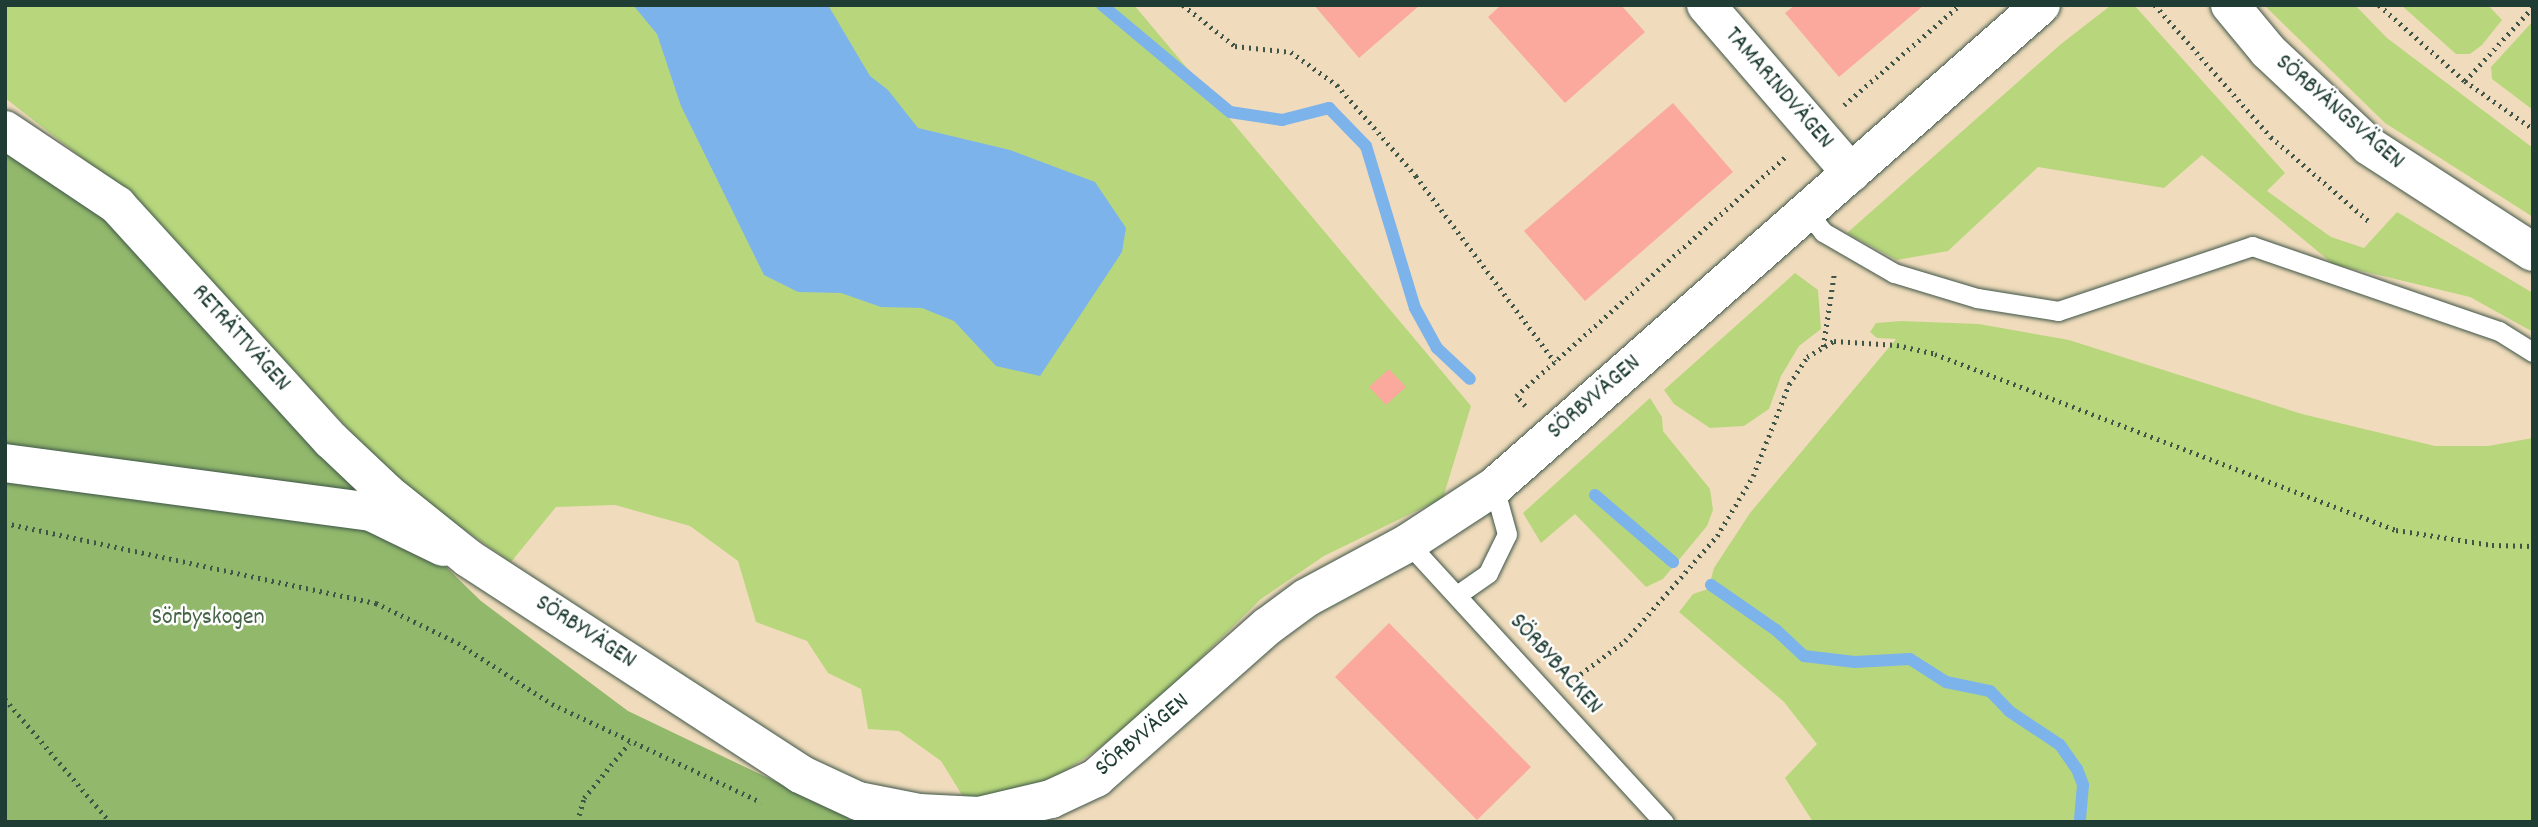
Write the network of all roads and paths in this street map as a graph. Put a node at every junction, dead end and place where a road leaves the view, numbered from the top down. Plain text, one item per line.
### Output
1 (1182, 5) edge
2 (1706, 5) edge
3 (1960, 5) edge
4 (2041, 5) edge
5 (2155, 5) edge
6 (2230, 5) edge
7 (2379, 5) edge
8 (2533, 7) edge
9 (2465, 80) junction
10 (2533, 129) edge
11 (5, 130) edge
12 (1814, 131) junction
13 (1851, 173) junction
14 (1807, 212) junction
15 (2371, 223) dead end
16 (1838, 242) junction
17 (2533, 252) edge
18 (1823, 347) junction
19 (2533, 352) edge
20 (1555, 362) junction
21 (1551, 437) junction
22 (5, 463) edge
23 (1494, 486) junction
24 (5, 523) edge
25 (1408, 543) junction
26 (2533, 547) edge
27 (468, 558) junction
28 (1457, 595) junction
29 (1549, 695) junction
30 (5, 699) edge
31 (629, 743) junction
32 (774, 806) dead end
33 (110, 822) edge
34 (577, 822) edge
35 (1664, 822) edge

1 - 20 path
2 - 12 street, TAMARINDVÄGEN
3 - 12 path
4 - 13 street, SÖRBYVÄGEN
5 - 15 path
6 - 17 street, SÖRBYÄNGSVÄGEN
7 - 9 path
8 - 9 path
9 - 10 path
11 - 27 street, RETRÄTTVÄGEN
12 - 13 street, TAMARINDVÄGEN
12 - 20 path
13 - 14 street, SÖRBYVÄGEN
14 - 16 lane
14 - 21 street, SÖRBYVÄGEN
16 - 18 path
16 - 19 lane
18 - 26 path
18 - 29 path
20 - 21 path
21 - 23 street, SÖRBYVÄGEN
22 - 27 street, SÖRBYVÄGEN
23 - 25 street, SÖRBYVÄGEN
23 - 28 lane
24 - 31 path
25 - 27 street, SÖRBYVÄGEN
25 - 28 lane, SÖRBYBACKEN
28 - 29 lane, SÖRBYBACKEN
29 - 35 lane, SÖRBYBACKEN
30 - 33 path
31 - 32 path
31 - 34 path

